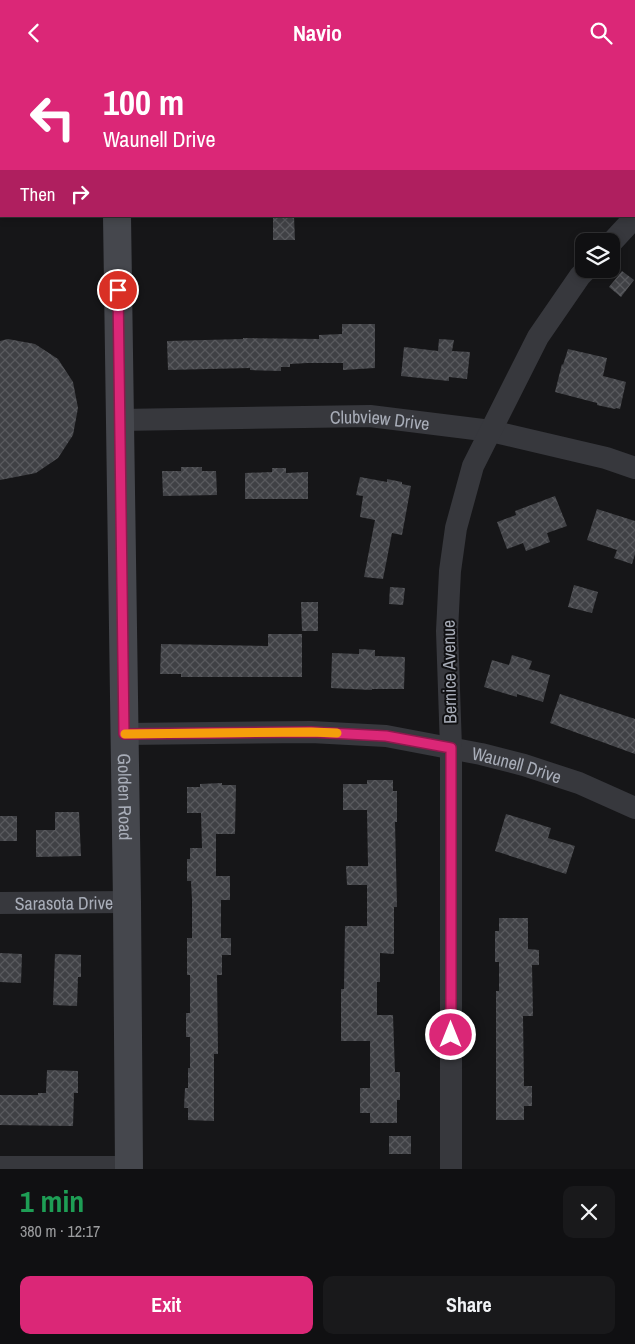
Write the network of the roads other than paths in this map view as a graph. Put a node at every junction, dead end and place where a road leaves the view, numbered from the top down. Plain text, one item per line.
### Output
1 (117, 217) edge
2 (635, 217) edge
3 (620, 233) edge
4 (579, 278) edge
5 (120, 420) junction
6 (491, 431) junction
7 (635, 468) edge
8 (124, 734) junction
9 (451, 748) junction
10 (635, 808) edge
11 (127, 902) junction
12 (0, 903) edge
13 (0, 1167) edge
14 (128, 1168) edge
15 (451, 1169) edge

1 - 5 street, Golden Road
2 - 3 street
4 - 6 street, Bernice Avenue
5 - 6 street, Clubview Drive
5 - 8 street, Golden Road
6 - 7 street, Clubview Drive
6 - 9 street, Bernice Avenue
8 - 9 street, Waunell Drive
8 - 11 street, Golden Road
9 - 10 street, Waunell Drive
9 - 15 street, Bernice Avenue
11 - 12 street, Sarasota Drive
11 - 14 street, Golden Road
13 - 14 street

